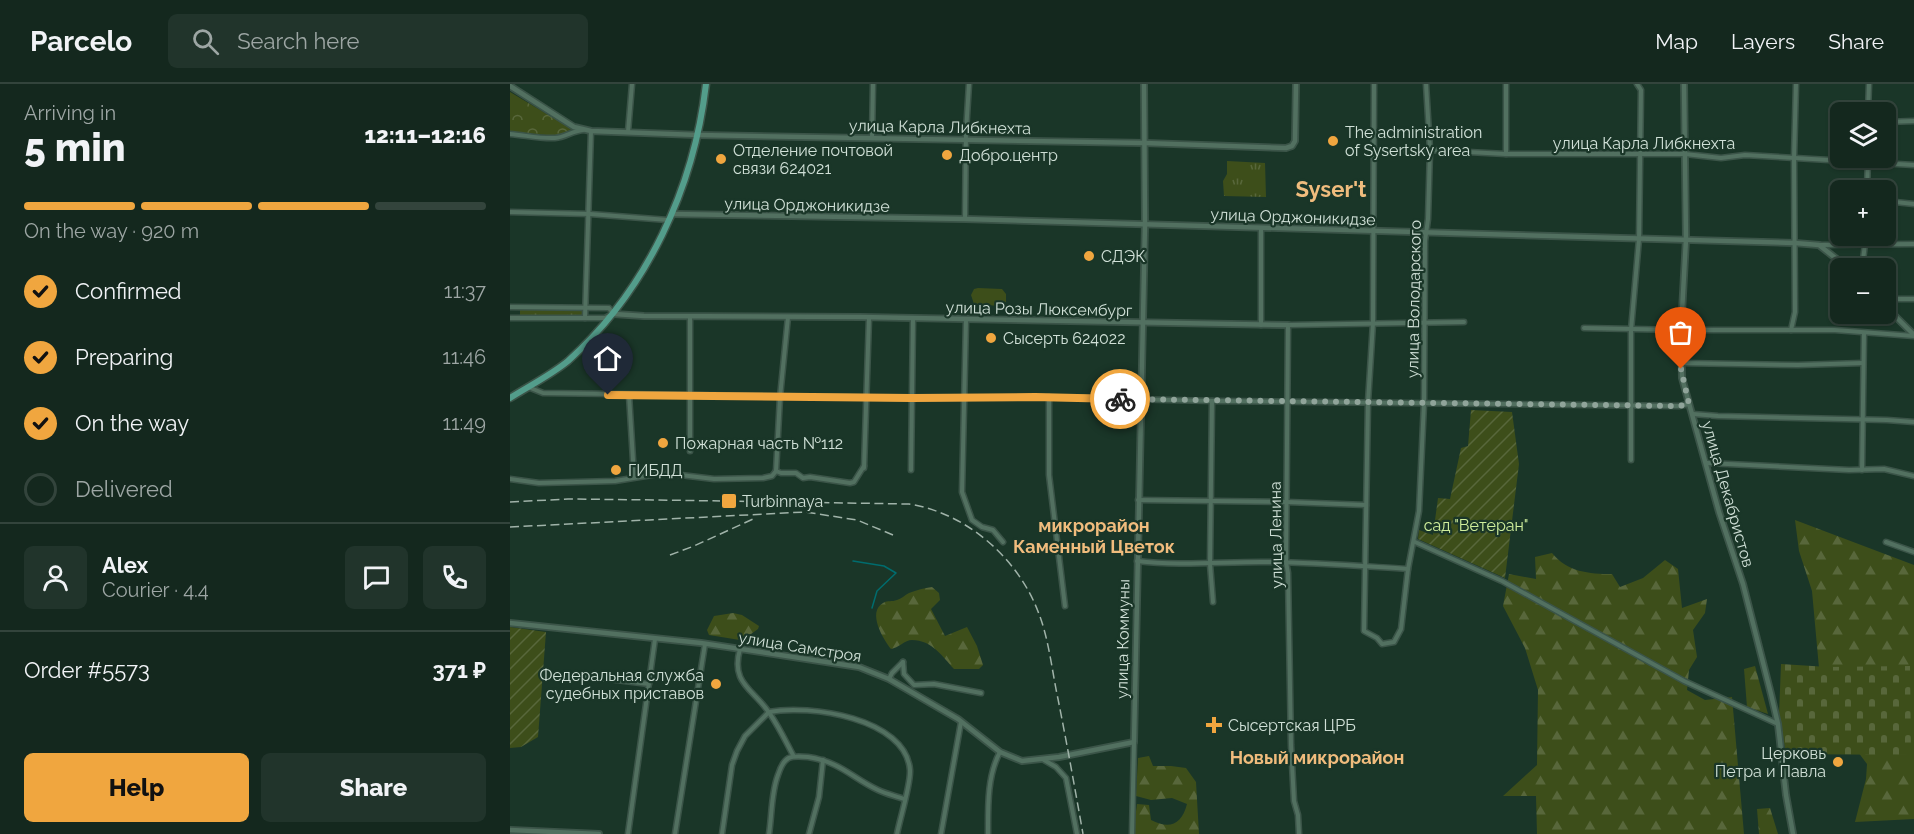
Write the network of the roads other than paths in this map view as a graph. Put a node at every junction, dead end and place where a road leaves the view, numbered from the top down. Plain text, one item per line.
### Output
1 (632, 84) edge
2 (706, 84) edge
3 (873, 84) edge
4 (969, 84) edge
5 (1144, 84) edge
6 (1296, 84) edge
7 (1374, 84) edge
8 (1426, 84) edge
9 (1506, 84) edge
10 (1637, 84) edge
11 (1684, 84) edge
12 (1796, 84) edge
13 (1869, 84) edge
14 (510, 86) edge
15 (1868, 102) edge
16 (1914, 121) edge
17 (1896, 122) edge
18 (589, 131) junction
19 (628, 132) junction
20 (510, 134) edge
21 (699, 135) junction
22 (872, 138) junction
23 (966, 140) junction
24 (1145, 143) junction
25 (1430, 150) junction
26 (1374, 151) junction
27 (1506, 154) junction
28 (1685, 154) junction
29 (1641, 155) junction
30 (1794, 159) junction
31 (1830, 159) edge
32 (1896, 163) edge
33 (1914, 165) edge
34 (1896, 202) edge
35 (1914, 204) edge
36 (510, 212) edge
37 (590, 214) junction
38 (670, 217) junction
39 (964, 219) junction
40 (1145, 225) junction
41 (1262, 229) junction
42 (1373, 232) junction
43 (1425, 234) junction
44 (1639, 239) junction
45 (1686, 239) junction
46 (1795, 243) junction
47 (1896, 244) edge
48 (1914, 244) edge
49 (1819, 245) junction
50 (1830, 245) edge
51 (1835, 258) edge
52 (1896, 299) edge
53 (1914, 299) edge
54 (510, 307) edge
55 (586, 307) junction
56 (614, 314) junction
57 (690, 316) junction
58 (788, 317) junction
59 (1896, 317) edge
60 (510, 318) edge
61 (585, 318) junction
62 (869, 318) junction
63 (913, 319) junction
64 (966, 320) junction
65 (1423, 321) junction
66 (1464, 322) dead end
67 (1143, 323) junction
68 (1372, 323) junction
69 (1261, 325) junction
70 (1288, 325) junction
71 (1584, 328) dead end
72 (1631, 330) junction
73 (1681, 330) junction
74 (1791, 330) junction
75 (1864, 332) junction
76 (1914, 335) edge
77 (1681, 363) junction
78 (1863, 363) junction
79 (528, 387) junction
80 (629, 395) junction
81 (690, 396) junction
82 (780, 397) junction
83 (1049, 397) junction
84 (510, 398) edge
85 (868, 398) junction
86 (912, 398) junction
87 (963, 398) junction
88 (1141, 400) junction
89 (1212, 401) junction
90 (1288, 402) junction
91 (1368, 402) junction
92 (1424, 403) junction
93 (1689, 404) junction
94 (1632, 405) junction
95 (1693, 414) junction
96 (1862, 420) junction
97 (1914, 422) edge
98 (690, 451) dead end
99 (1631, 460) dead end
100 (1707, 463) junction
101 (911, 470) dead end
102 (1862, 470) junction
103 (776, 471) junction
104 (634, 476) junction
105 (1914, 476) edge
106 (510, 479) edge
107 (1138, 500) junction
108 (1212, 501) junction
109 (1287, 502) junction
110 (1366, 505) junction
111 (1003, 542) dead end
112 (1415, 542) junction
113 (1886, 542) dead end
114 (1914, 552) edge
115 (1136, 561) junction
116 (1286, 562) junction
117 (1210, 564) junction
118 (1366, 567) junction
119 (1408, 569) junction
120 (1213, 602) dead end
121 (1065, 606) dead end
122 (510, 623) edge
123 (655, 639) junction
124 (705, 644) junction
125 (740, 649) junction
126 (584, 676) dead end
127 (889, 679) junction
128 (649, 684) junction
129 (981, 693) dead end
130 (769, 712) junction
131 (961, 722) junction
132 (1778, 724) junction
133 (1134, 742) junction
134 (1000, 752) junction
135 (793, 755) junction
136 (823, 760) junction
137 (1044, 760) junction
138 (904, 799) junction
139 (510, 830) edge
140 (599, 834) edge
141 (628, 834) edge
142 (675, 834) edge
143 (722, 834) edge
144 (769, 834) edge
145 (809, 834) edge
146 (897, 834) edge
147 (941, 834) edge
148 (988, 834) edge
149 (1077, 834) edge
150 (1132, 834) edge
151 (1299, 834) edge
152 (1793, 834) edge

1 - 19 street
2 - 21 main road
3 - 22 street
4 - 23 street
5 - 24 street, улица Коммуны
6 - 24 street, улица Карла Либкнехта
7 - 26 street
8 - 25 street, улица Володарского
9 - 27 street
10 - 29 street
11 - 28 street, улица Декабристов
12 - 30 street
13 - 15 street
14 - 18 street, улица Карла Либкнехта
16 - 17 street
18 - 19 street, улица Карла Либкнехта
18 - 20 street, улица Карла Либкнехта
18 - 37 street
19 - 21 street, улица Карла Либкнехта
21 - 22 street, улица Карла Либкнехта
21 - 38 main road
22 - 23 street, улица Карла Либкнехта
23 - 24 street, улица Карла Либкнехта
23 - 39 street
24 - 40 street, улица Коммуны
25 - 26 street, улица Карла Либкнехта
25 - 27 street, улица Карла Либкнехта
25 - 43 street, улица Володарского
26 - 42 street
27 - 29 street, улица Карла Либкнехта
28 - 29 street, улица Карла Либкнехта
28 - 30 street, улица Карла Либкнехта
28 - 45 street, улица Декабристов
29 - 44 street
30 - 31 street, улица Карла Либкнехта
30 - 46 street
32 - 33 street, улица Карла Либкнехта
34 - 35 street
36 - 37 street
37 - 38 street
37 - 55 street
38 - 39 street, улица Орджоникидзе
38 - 56 main road
39 - 40 street, улица Орджоникидзе
40 - 41 street, улица Орджоникидзе
40 - 67 street, улица Коммуны
41 - 42 street, улица Орджоникидзе
41 - 69 street
42 - 43 street, улица Орджоникидзе
42 - 68 street
43 - 44 street, улица Орджоникидзе
43 - 65 street, улица Володарского
44 - 45 street, улица Орджоникидзе
44 - 72 street
45 - 46 street, улица Орджоникидзе
45 - 73 street, улица Декабристов
46 - 49 street, улица Орджоникидзе
46 - 74 street
47 - 48 street, улица Орджоникидзе
49 - 50 street, улица Орджоникидзе
49 - 51 street
52 - 53 street
54 - 55 street
55 - 56 street
55 - 61 street
56 - 57 street, улица Розы Люксембург
56 - 61 street
56 - 79 main road
57 - 58 street, улица Розы Люксембург
57 - 81 street
58 - 62 street, улица Розы Люксембург
58 - 82 street
59 - 76 street
60 - 61 street
62 - 63 street, улица Розы Люксембург
62 - 85 street
63 - 64 street, улица Розы Люксембург
63 - 86 street
64 - 67 street, улица Розы Люксембург
64 - 87 street
65 - 66 street, улица Розы Люксембург
65 - 68 street, улица Розы Люксембург
65 - 92 street, улица Володарского
67 - 69 street, улица Розы Люксембург
67 - 88 street, улица Коммуны
68 - 70 street, улица Розы Люксембург
68 - 91 street
69 - 70 street, улица Розы Люксембург
70 - 90 street, улица Ленина
71 - 72 street
72 - 73 street
72 - 94 street
73 - 74 street
73 - 77 street, улица Декабристов
74 - 75 street
75 - 76 street
75 - 78 street
77 - 78 street
77 - 93 street, улица Декабристов
78 - 96 street
79 - 80 street
79 - 84 main road
80 - 81 street
80 - 104 street
81 - 82 street
81 - 98 street
82 - 85 street
82 - 103 street
83 - 87 street
83 - 88 street
83 - 121 street
85 - 86 street
85 - 103 street
86 - 87 street
86 - 101 street
87 - 111 street
88 - 89 street
88 - 107 street, улица Коммуны
89 - 90 street
89 - 108 street
90 - 91 street
90 - 109 street, улица Ленина
91 - 92 street
91 - 110 street
92 - 94 street
92 - 112 street, улица Володарского
93 - 94 street
93 - 95 street, улица Декабристов
94 - 99 street
95 - 96 street
95 - 100 street, улица Декабристов
96 - 97 street
96 - 102 street
100 - 102 street
100 - 132 street, улица Декабристов
102 - 105 street
103 - 104 street
104 - 106 street
107 - 108 street
107 - 115 street, улица Коммуны
108 - 109 street
108 - 117 street
109 - 110 street
109 - 116 street, улица Ленина
110 - 118 street
112 - 119 street, улица Володарского
112 - 132 street
113 - 114 street
115 - 117 street
115 - 133 street, улица Коммуны
116 - 117 street
116 - 118 street
116 - 151 street, улица Ленина
117 - 120 street
118 - 119 street
118 - 119 street, улица Володарского
122 - 123 street, улица Самстроя
123 - 124 street, улица Самстроя
123 - 128 street
124 - 125 street, улица Самстроя
124 - 142 street
125 - 127 street, улица Самстроя
125 - 130 street
126 - 128 street
127 - 129 street
127 - 131 street, улица Самстроя
128 - 141 street
130 - 135 street
130 - 138 street
130 - 143 street
131 - 134 street, улица Самстроя
131 - 147 street
132 - 152 street, улица Декабристов
133 - 137 street, улица Самстроя
133 - 150 street, улица Коммуны
134 - 137 street, улица Самстроя
134 - 148 street
135 - 136 street
135 - 144 street
136 - 138 street
136 - 145 street
137 - 149 street
138 - 146 street
139 - 140 street

